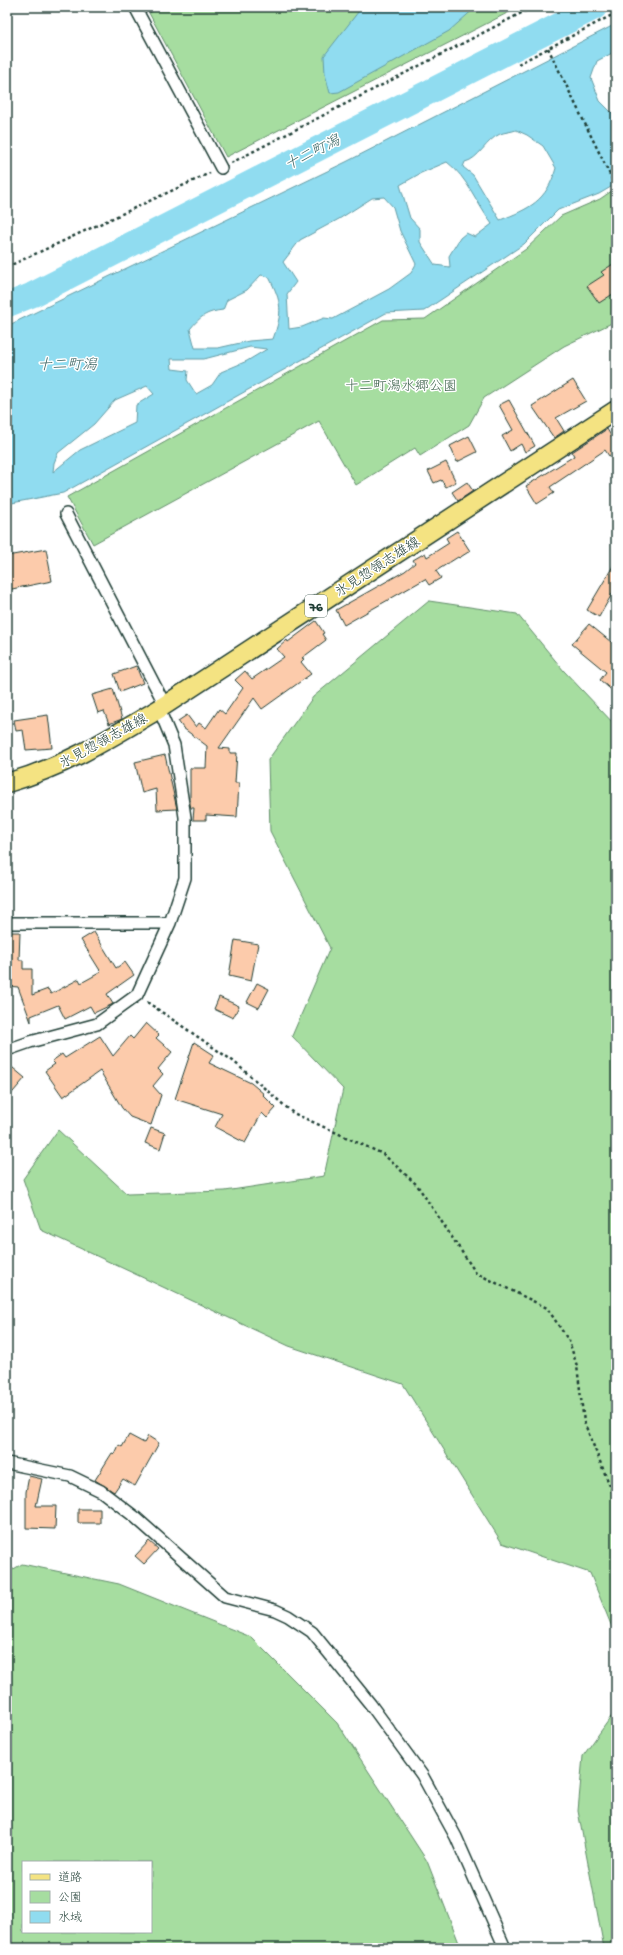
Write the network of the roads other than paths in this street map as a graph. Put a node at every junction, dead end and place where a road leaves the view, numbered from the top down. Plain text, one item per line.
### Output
1 (135, 7) edge
2 (221, 168) road end
3 (616, 410) edge
4 (66, 514) dead end
5 (162, 707) junction
6 (7, 783) edge
7 (7, 923) edge
8 (170, 923) junction
9 (7, 1050) edge
10 (7, 1463) edge
11 (505, 1948) edge

1 - 2 street
3 - 5 main road, 氷見惣領志雄線 / 76
4 - 5 street
5 - 6 main road, 氷見惣領志雄線 / 76
5 - 8 street
7 - 8 street
8 - 9 street
10 - 11 street

